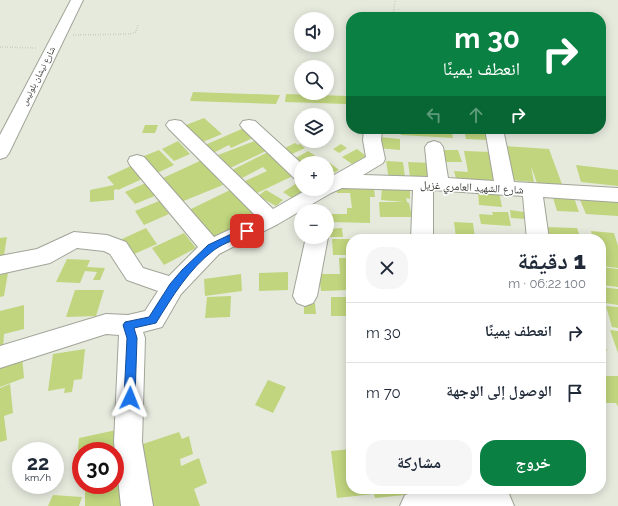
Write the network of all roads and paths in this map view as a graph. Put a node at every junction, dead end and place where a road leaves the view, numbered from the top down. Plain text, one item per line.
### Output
1 (77, 0) edge
2 (395, 0) edge
3 (394, 12) edge
4 (138, 26) dead end
5 (59, 36) junction
6 (0, 47) edge
7 (51, 49) junction
8 (175, 125) dead end
9 (249, 125) dead end
10 (373, 134) edge
11 (495, 134) edge
12 (434, 147) dead end
13 (0, 153) edge
14 (137, 161) dead end
15 (294, 167) edge
16 (334, 184) edge
17 (431, 184) junction
18 (505, 188) junction
19 (532, 190) junction
20 (334, 191) edge
21 (618, 195) edge
22 (313, 196) edge
23 (271, 219) junction
24 (423, 234) edge
25 (537, 234) edge
26 (316, 244) edge
27 (211, 248) junction
28 (0, 265) edge
29 (173, 287) junction
30 (305, 296) dead end
31 (128, 325) junction
32 (0, 357) edge
33 (138, 506) edge
34 (416, 506) edge
35 (498, 506) edge

1 - 5 street, شارع نيشان بلونيس
2 - 3 path
4 - 5 path
5 - 7 street, شارع نيشان بلونيس
6 - 7 path
7 - 13 street, شارع نيشان بلونيس
8 - 23 street
9 - 15 street
10 - 16 street
11 - 18 street
12 - 17 street
14 - 27 street
17 - 18 street, شارع الشهيد العامري غزيل
17 - 20 street, شارع الشهيد العامري غزيل
17 - 24 street
18 - 19 street, شارع الشهيد العامري غزيل
19 - 21 street, شارع الشهيد العامري غزيل
19 - 25 street
22 - 23 street
23 - 27 street
26 - 30 street
27 - 29 street
28 - 29 street
29 - 31 street
31 - 32 street
31 - 33 street
34 - 35 street

